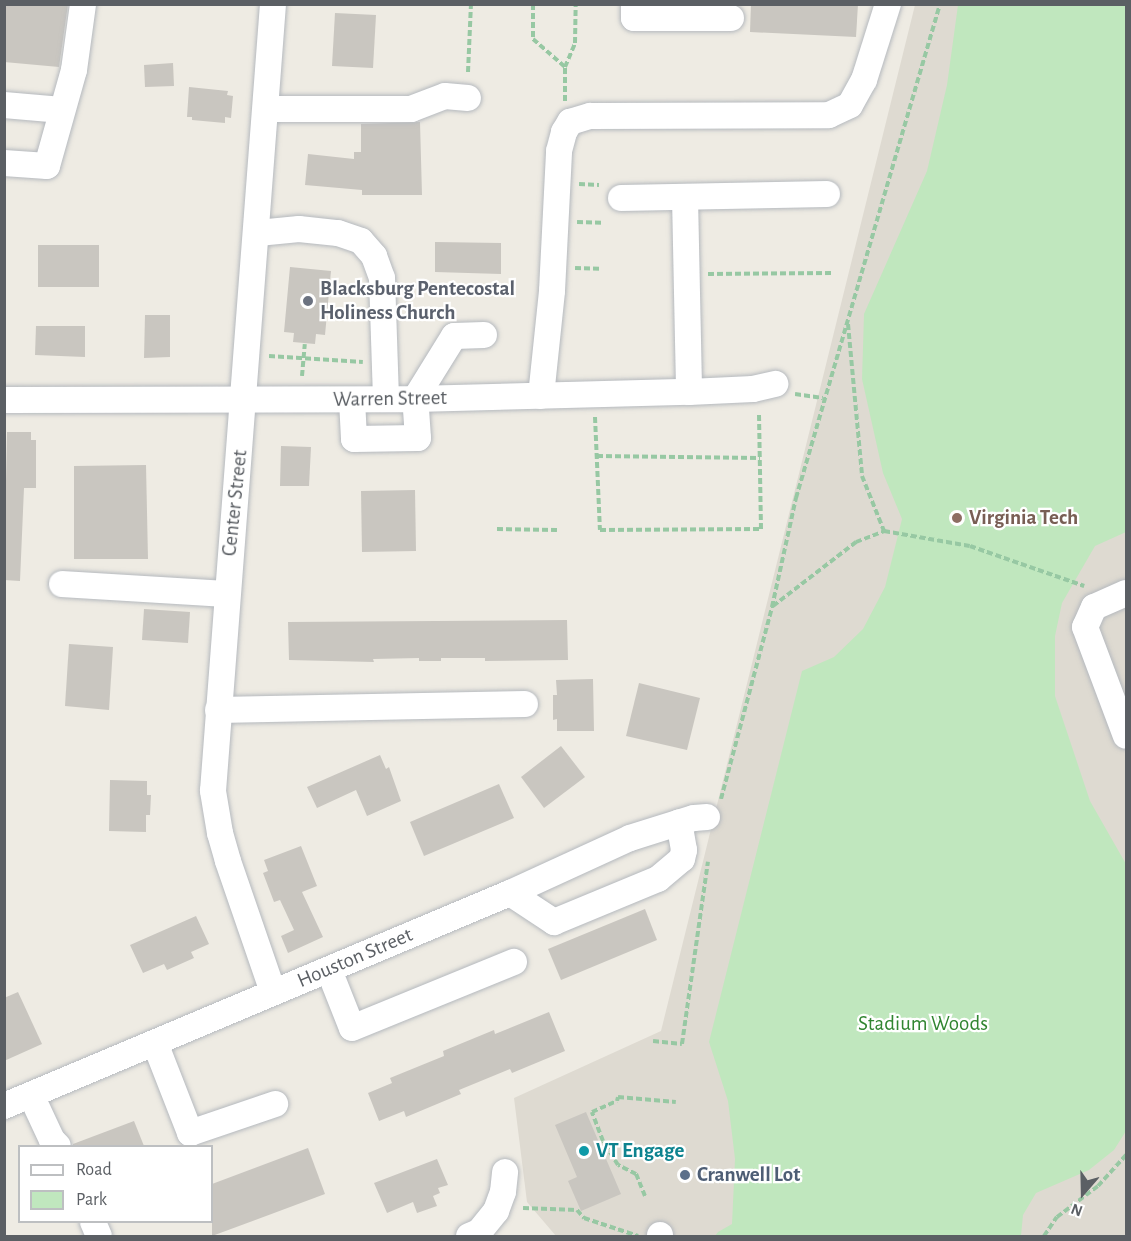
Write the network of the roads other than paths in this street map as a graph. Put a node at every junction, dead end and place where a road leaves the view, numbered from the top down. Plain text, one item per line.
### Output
1 (83, 4) edge
2 (273, 4) edge
3 (634, 4) edge
4 (888, 4) edge
5 (731, 18) dead end
6 (468, 98) dead end
7 (4, 105) edge
8 (266, 109) junction
9 (62, 110) junction
10 (4, 163) edge
11 (827, 194) dead end
12 (685, 197) junction
13 (621, 198) dead end
14 (258, 233) junction
15 (484, 335) dead end
16 (774, 389) road end
17 (689, 392) junction
18 (541, 396) junction
19 (386, 399) junction
20 (416, 399) junction
21 (4, 400) edge
22 (352, 400) junction
23 (244, 402) junction
24 (62, 584) dead end
25 (226, 594) junction
26 (1121, 595) edge
27 (525, 704) dead end
28 (218, 710) junction
29 (1126, 735) edge
30 (713, 812) road end
31 (679, 822) junction
32 (510, 893) junction
33 (514, 962) dead end
34 (329, 970) junction
35 (273, 992) junction
36 (155, 1042) junction
37 (32, 1095) junction
38 (275, 1104) dead end
39 (4, 1106) edge
40 (57, 1145) edge
41 (505, 1172) dead end
42 (469, 1236) edge

1 - 9 street
2 - 8 street, Center Street
3 - 5 street
4 - 18 street
6 - 8 street
7 - 9 street
8 - 14 street, Center Street
9 - 10 street
11 - 12 street
12 - 13 street
12 - 17 street
14 - 19 street
14 - 23 street, Center Street
15 - 20 street
16 - 17 street, Warren Street
17 - 18 street, Warren Street
18 - 20 street, Warren Street
19 - 20 street, Warren Street
19 - 22 street, Warren Street
20 - 22 street
21 - 23 street, Warren Street
22 - 23 street, Warren Street
23 - 25 street, Center Street
24 - 25 street
25 - 28 street, Center Street
26 - 29 street
27 - 28 street
28 - 35 street, Center Street
30 - 31 street, Houston Street
31 - 32 street, Houston Street
31 - 32 street
32 - 34 street, Houston Street
33 - 34 street
34 - 35 street, Houston Street
35 - 36 street, Houston Street
36 - 37 street, Houston Street
36 - 38 street
37 - 39 street, Houston Street
37 - 40 street
41 - 42 street

